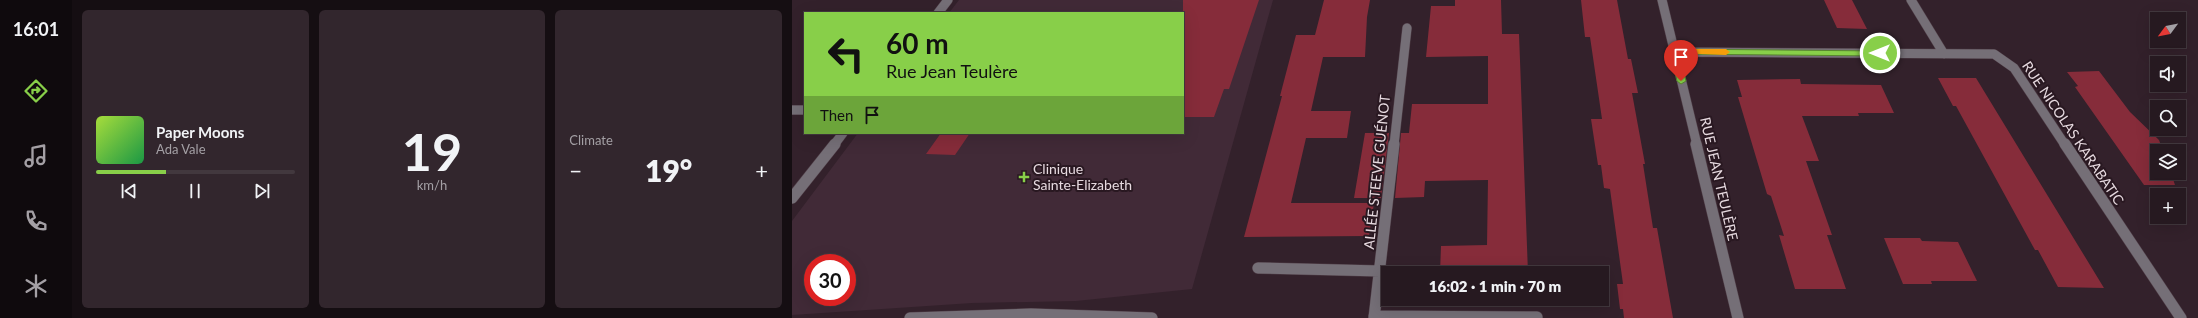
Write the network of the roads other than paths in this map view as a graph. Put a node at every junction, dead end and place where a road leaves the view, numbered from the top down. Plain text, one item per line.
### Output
1 (948, 0) edge
2 (1662, 0) edge
3 (1911, 0) edge
4 (939, 12) edge
5 (1407, 28) dead end
6 (1674, 52) junction
7 (1944, 54) junction
8 (792, 110) edge
9 (804, 110) edge
10 (842, 134) edge
11 (792, 198) edge
12 (1258, 268) dead end
13 (1380, 271) junction
14 (1374, 317) edge
15 (1537, 317) edge
16 (910, 318) edge
17 (1152, 318) edge
18 (1738, 318) edge
19 (2181, 318) edge

1 - 4 street
2 - 6 street, RUE JEAN TEULÈRE
3 - 7 street
5 - 13 street, ALLÉE STEEVE GUÉNOT
6 - 7 street, RUE NICOLAS KARABATIC
6 - 18 street, RUE JEAN TEULÈRE
7 - 19 street, RUE NICOLAS KARABATIC
8 - 9 street
10 - 11 street
12 - 13 street
13 - 14 street, ALLÉE STEEVE GUÉNOT
14 - 15 street
16 - 17 street

